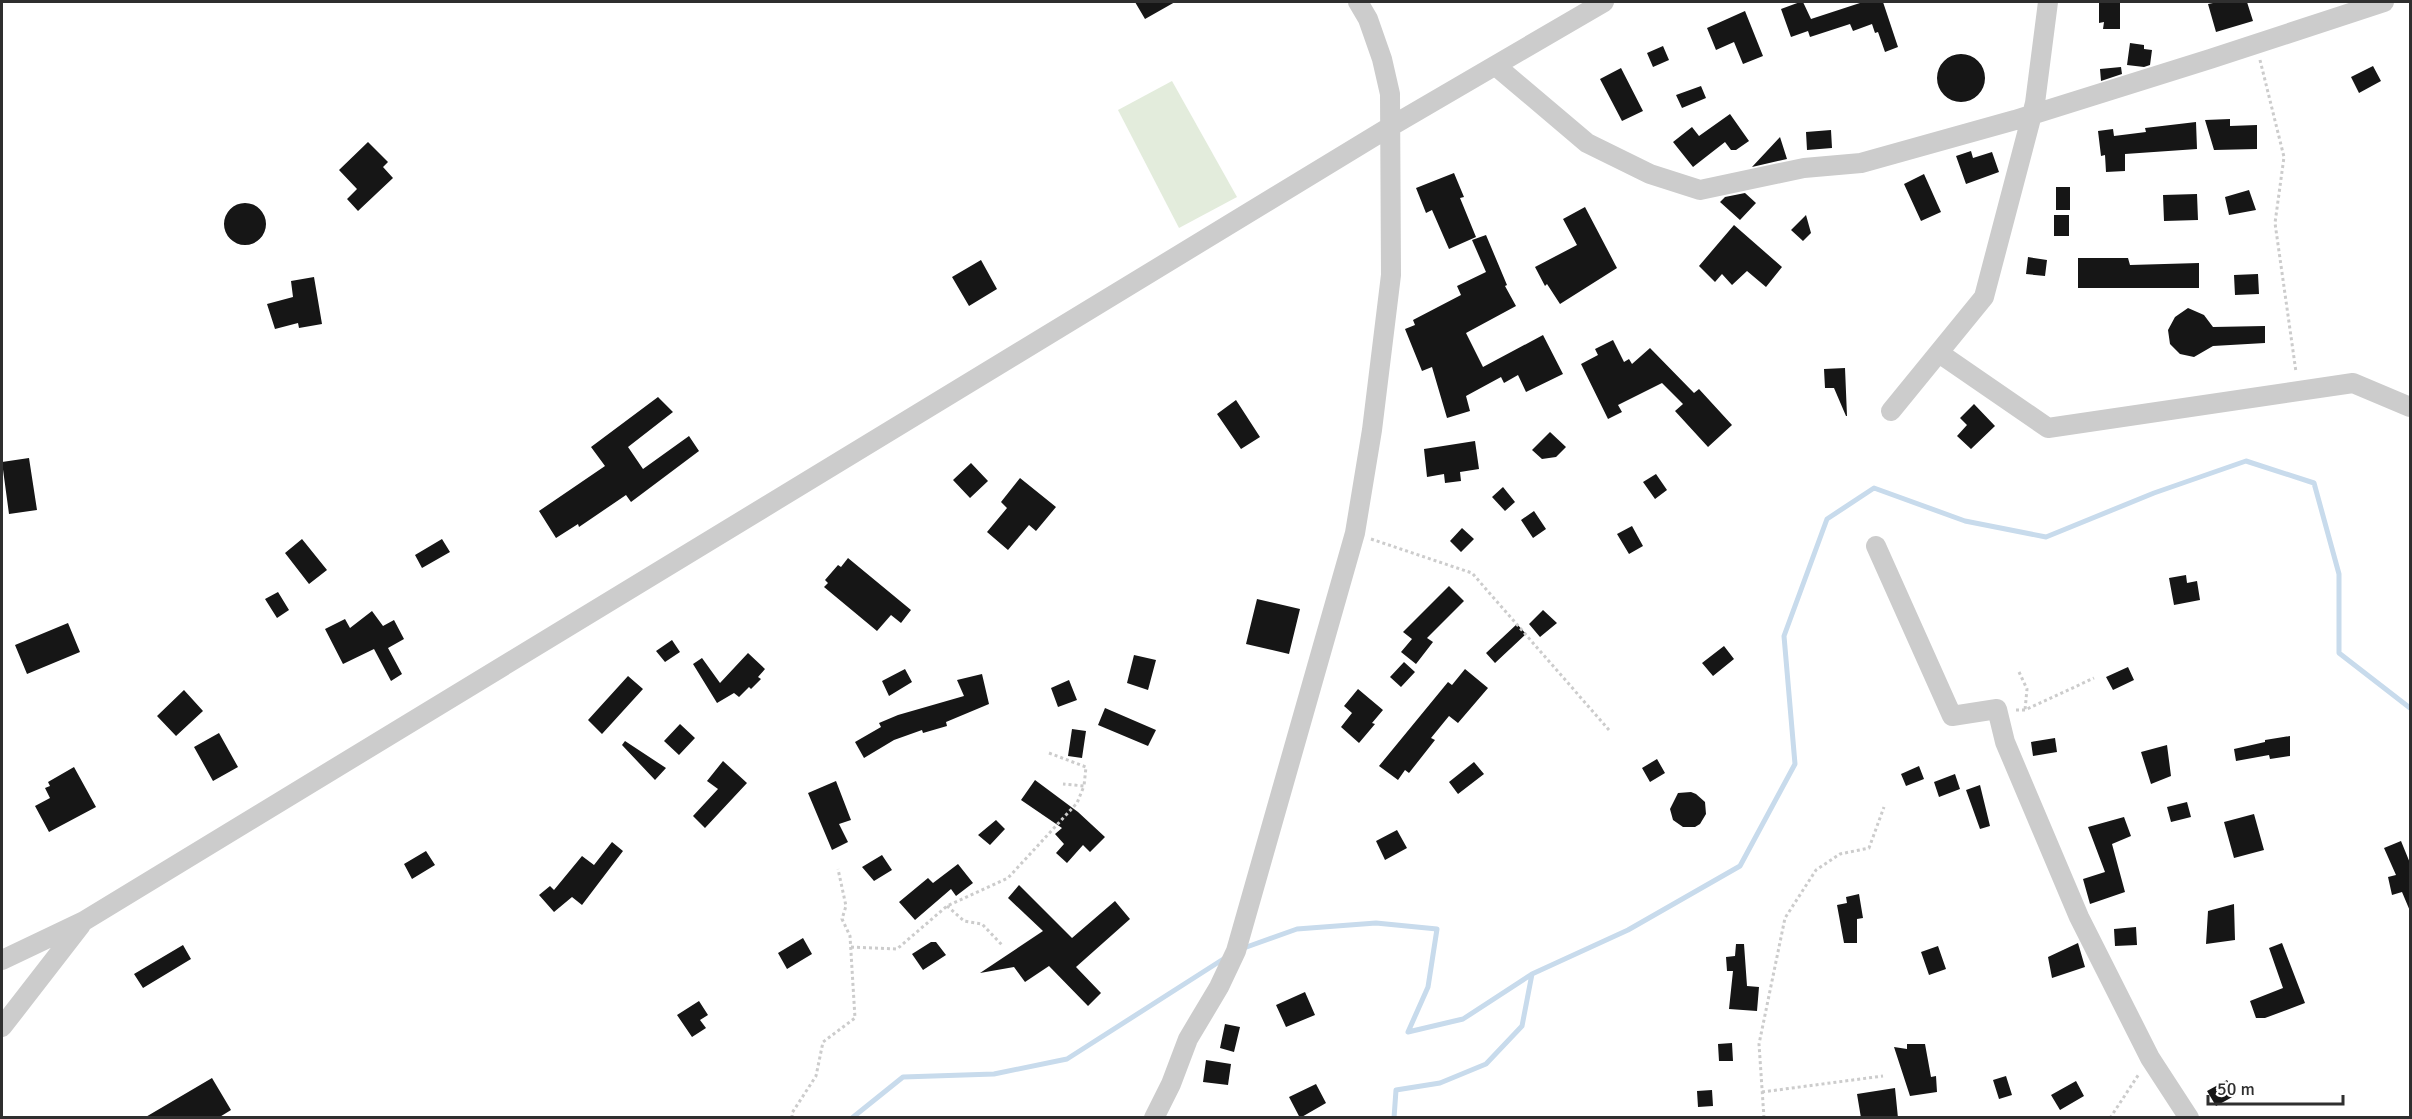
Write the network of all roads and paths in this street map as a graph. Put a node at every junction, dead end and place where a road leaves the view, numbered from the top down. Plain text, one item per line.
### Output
1 (1358, 2) edge
2 (1604, 2) edge
3 (2048, 2) edge
4 (2384, 2) edge
5 (2256, 44) junction
6 (1496, 66) junction
7 (2032, 114) junction
8 (1388, 128) junction
9 (1939, 353) junction
10 (2299, 391) junction
11 (2410, 407) edge
12 (1891, 411) dead end
13 (1355, 533) junction
14 (1876, 546) dead end
15 (2019, 672) dead end
16 (2094, 678) dead end
17 (1997, 709) junction
18 (2025, 710) junction
19 (1609, 730) dead end
20 (1049, 753) dead end
21 (1063, 784) dead end
22 (1084, 786) junction
23 (1884, 807) dead end
24 (838, 869) dead end
25 (947, 906) junction
26 (84, 921) junction
27 (1002, 945) dead end
28 (851, 947) junction
29 (2, 960) edge
30 (2, 1027) edge
31 (2150, 1058) junction
32 (1883, 1076) dead end
33 (1762, 1092) junction
34 (792, 1118) edge
35 (1154, 1118) edge
36 (1764, 1118) edge
37 (2110, 1118) edge
38 (2189, 1118) edge

1 - 8 street
2 - 6 street
3 - 7 street
4 - 5 street
5 - 7 street
5 - 10 path
6 - 7 street
6 - 8 street
7 - 9 street
8 - 13 street
8 - 26 street
9 - 10 street
9 - 12 street
10 - 11 street
13 - 19 path
13 - 35 street
14 - 17 street
15 - 18 path
16 - 18 path
17 - 18 path
17 - 31 street
20 - 22 path
21 - 22 path
22 - 25 path
23 - 33 path
24 - 28 path
25 - 27 path
25 - 28 path
26 - 29 street
26 - 30 street
28 - 34 path
31 - 37 path
31 - 38 street
32 - 33 path
33 - 36 path

